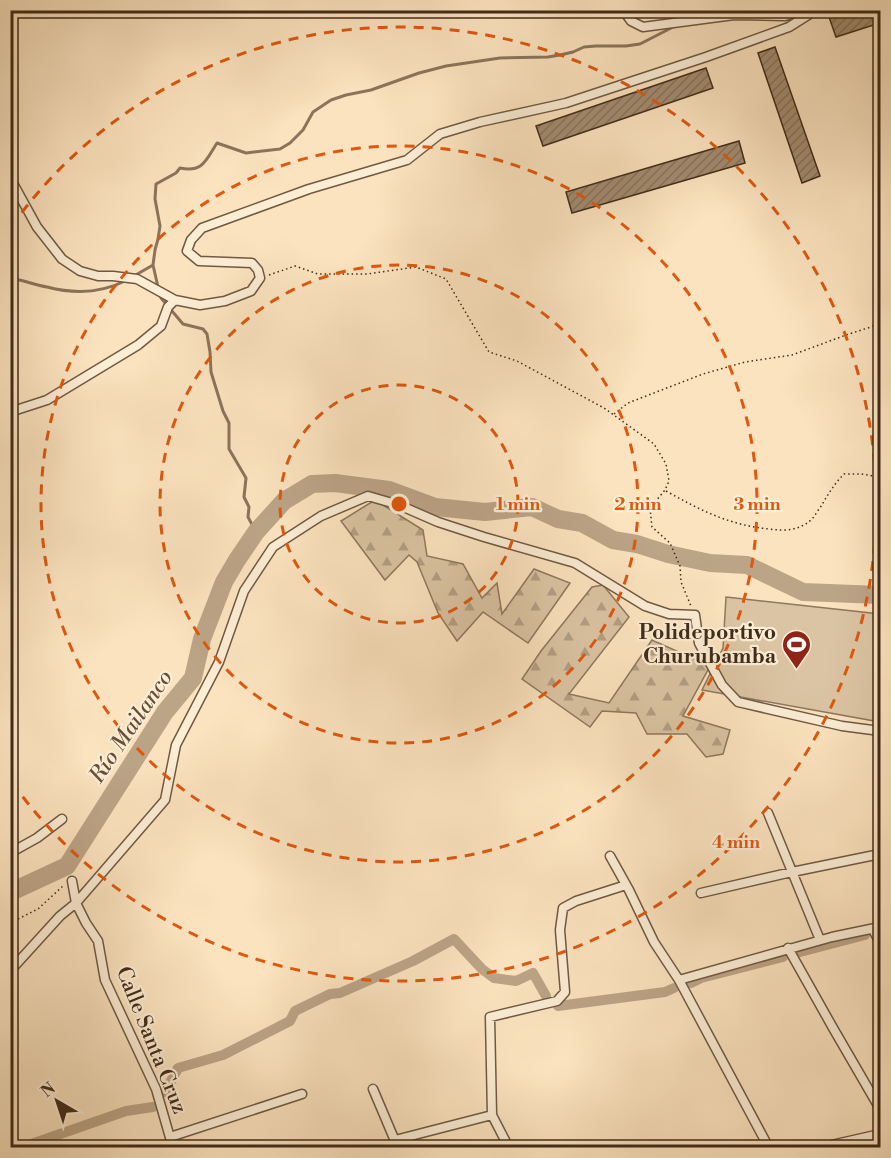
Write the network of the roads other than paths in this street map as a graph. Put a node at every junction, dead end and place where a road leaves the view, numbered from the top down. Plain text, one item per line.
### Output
1 (623, 10) edge
2 (806, 10) edge
3 (816, 10) edge
4 (10, 178) edge
5 (175, 300) junction
6 (10, 412) edge
7 (880, 731) edge
8 (768, 813) dead end
9 (62, 819) dead end
10 (10, 853) edge
11 (880, 854) edge
12 (610, 856) dead end
13 (792, 872) junction
14 (72, 880) road end
15 (626, 885) junction
16 (701, 893) dead end
17 (76, 903) junction
18 (880, 927) edge
19 (871, 929) junction
20 (820, 940) junction
21 (880, 947) edge
22 (788, 948) junction
23 (10, 971) edge
24 (679, 980) junction
25 (373, 1089) dead end
26 (302, 1094) dead end
27 (880, 1109) edge
28 (492, 1115) junction
29 (880, 1134) edge
30 (170, 1137) junction
31 (397, 1144) edge
32 (173, 1148) edge
33 (509, 1148) edge
34 (769, 1148) edge
35 (818, 1148) edge

1 - 2 street
3 - 5 street
4 - 5 street
5 - 6 street
7 - 17 street
8 - 13 street
9 - 10 street
11 - 13 street
12 - 15 street
13 - 16 street
13 - 20 street
14 - 17 street, Calle Santa Cruz
15 - 24 street
15 - 28 street
17 - 23 street
17 - 30 street, Calle Santa Cruz
18 - 19 street
19 - 20 street
19 - 21 lane
20 - 22 street
22 - 24 street
22 - 27 street
24 - 34 street
25 - 31 street
26 - 30 street
28 - 31 street
28 - 33 street
29 - 35 street
30 - 32 street, Calle Santa Cruz

